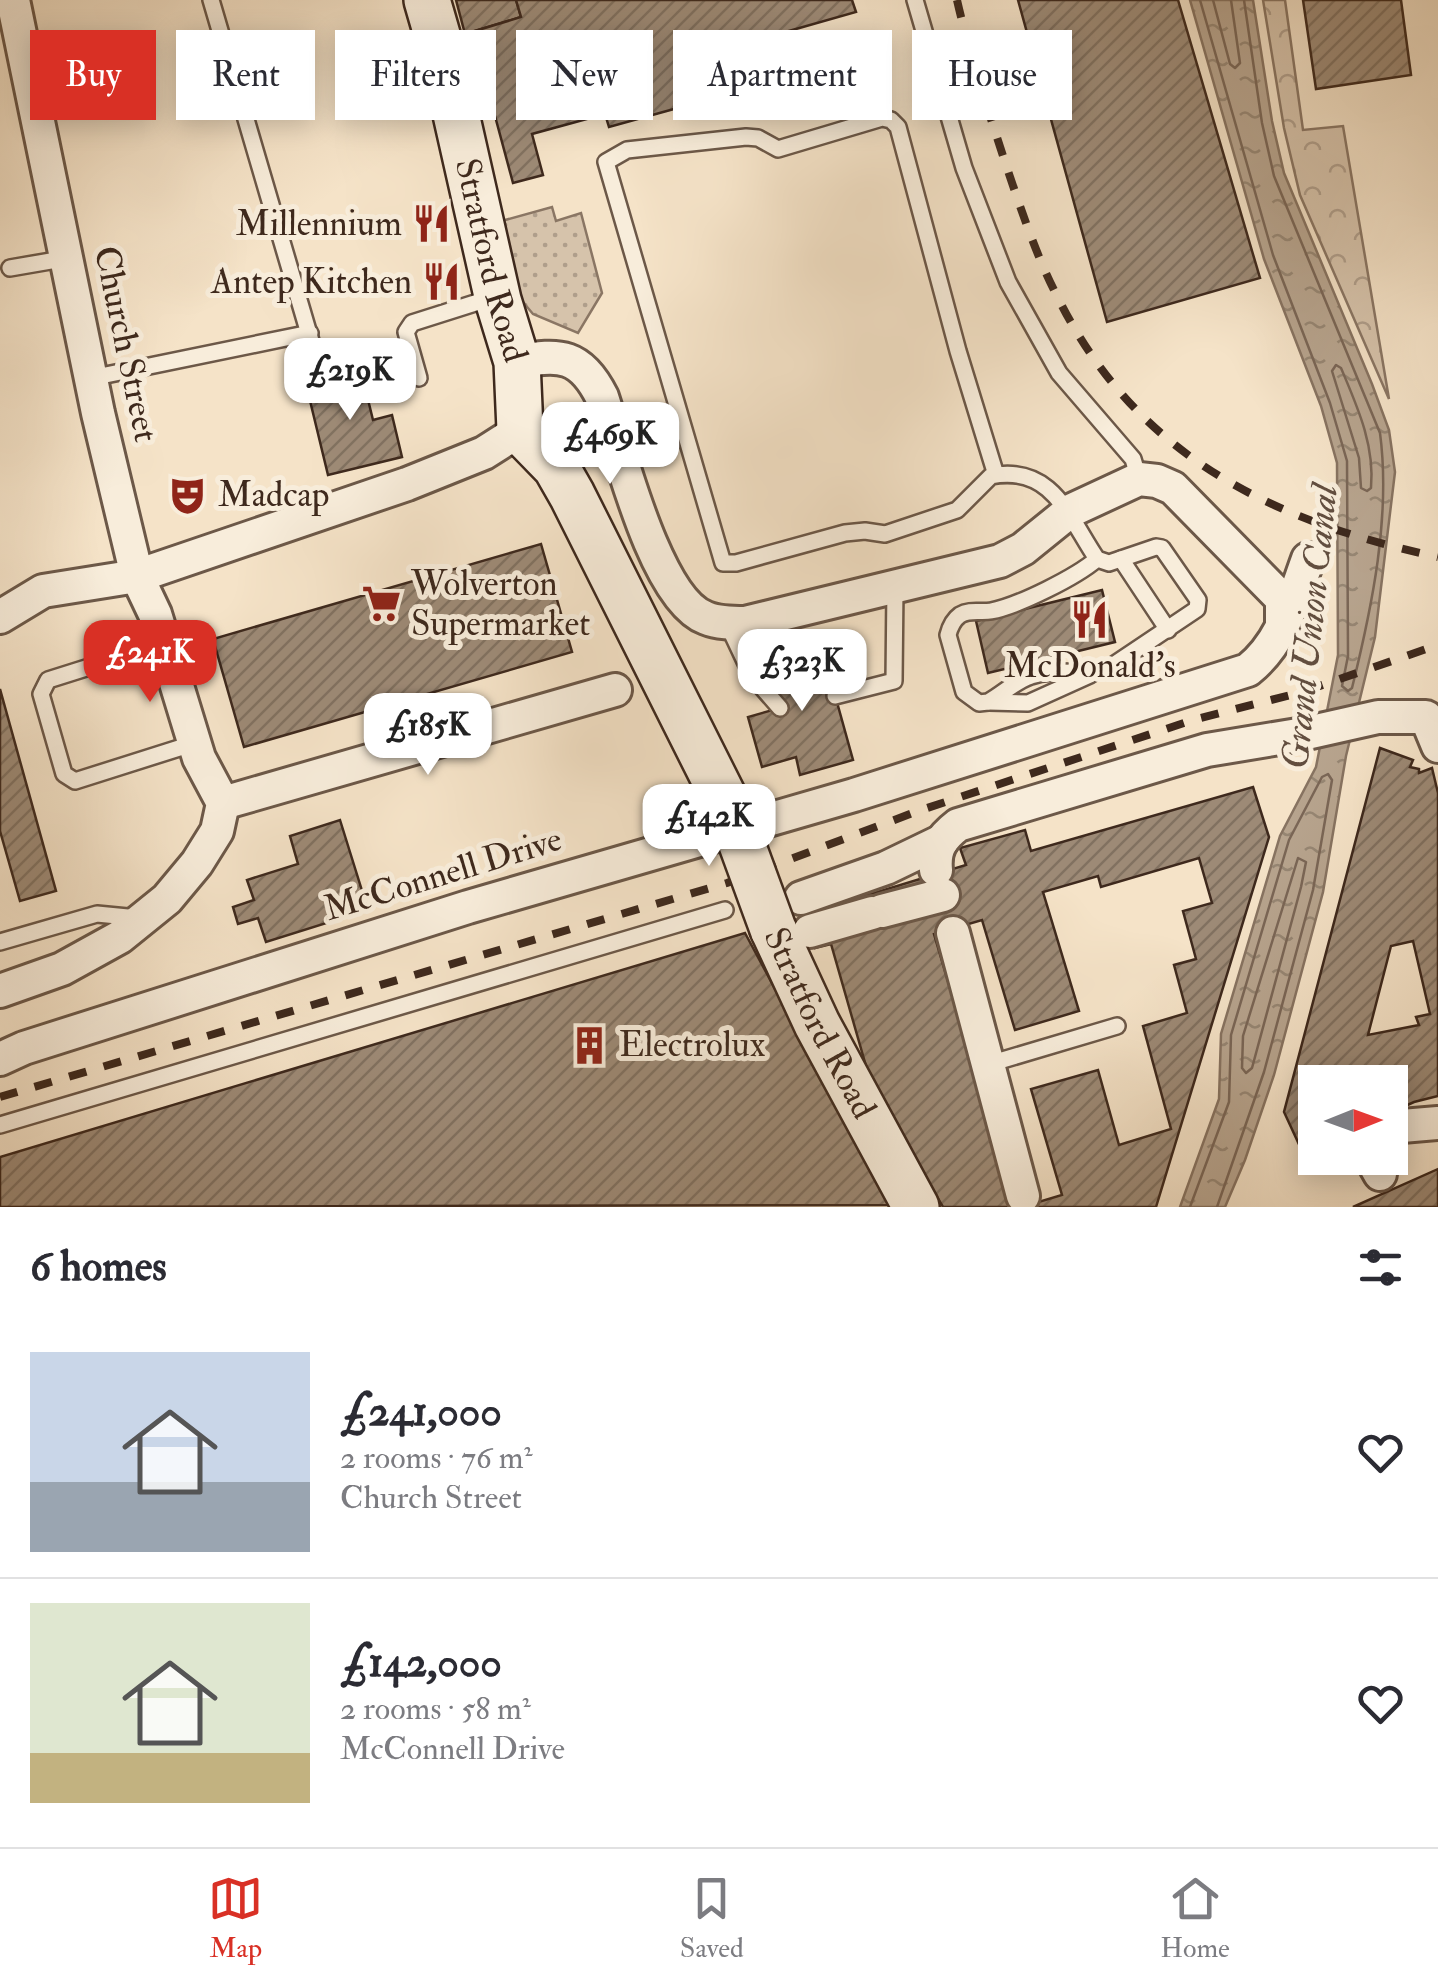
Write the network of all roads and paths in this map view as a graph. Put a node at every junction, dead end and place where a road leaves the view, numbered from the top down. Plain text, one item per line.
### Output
1 (13, 0) edge
2 (211, 0) edge
3 (426, 0) edge
4 (915, 0) edge
5 (68, 258) junction
6 (10, 268) dead end
7 (498, 296) junction
8 (310, 333) junction
9 (314, 351) dead end
10 (518, 362) junction
11 (91, 378) junction
12 (419, 378) dead end
13 (520, 430) junction
14 (996, 476) junction
15 (1139, 479) junction
16 (1070, 511) junction
17 (1097, 559) junction
18 (1121, 559) junction
19 (1308, 560) dead end
20 (137, 576) junction
21 (895, 587) junction
22 (0, 616) edge
23 (727, 622) junction
24 (1168, 630) junction
25 (1281, 632) junction
26 (200, 645) dead end
27 (168, 656) junction
28 (121, 657) dead end
29 (1094, 673) junction
30 (615, 690) dead end
31 (835, 696) dead end
32 (988, 702) junction
33 (780, 708) dead end
34 (1434, 721) edge
35 (195, 743) junction
36 (223, 803) junction
37 (940, 869) junction
38 (801, 898) dead end
39 (724, 910) dead end
40 (142, 919) junction
41 (810, 931) dead end
42 (953, 934) dead end
43 (0, 942) edge
44 (0, 991) edge
45 (1117, 1026) dead end
46 (0, 1059) edge
47 (990, 1064) junction
48 (1438, 1124) edge
49 (0, 1125) edge
50 (1408, 1126) edge
51 (1023, 1196) dead end
52 (916, 1207) edge

1 - 5 street, Church Street
2 - 8 lane
3 - 7 street, Stratford Road
4 - 15 lane
5 - 6 lane
5 - 11 street, Church Street
7 - 10 street, Stratford Road
7 - 12 lane
8 - 9 lane
8 - 11 lane
10 - 13 street, Stratford Road
10 - 23 street
11 - 20 street, Church Street
13 - 20 street
13 - 52 street, Stratford Road, bridge
14 - 14 lane
14 - 16 lane
15 - 16 street
15 - 25 street
16 - 17 lane
16 - 21 street
17 - 18 lane
17 - 32 lane
18 - 24 lane
18 - 24 lane
19 - 25 street, McConnell Drive
20 - 22 street
20 - 27 street, Church Street
21 - 23 street
21 - 31 lane
23 - 33 lane
24 - 29 lane
25 - 46 street, McConnell Drive
26 - 27 lane
27 - 35 street, Church Street
28 - 35 lane
29 - 32 lane
29 - 32 lane
30 - 36 street
34 - 37 street
35 - 36 street, Church Street
36 - 40 street
37 - 38 street
37 - 41 street
39 - 49 lane
40 - 43 lane
40 - 44 street
42 - 47 street
45 - 47 lane
47 - 51 street
48 - 50 street

